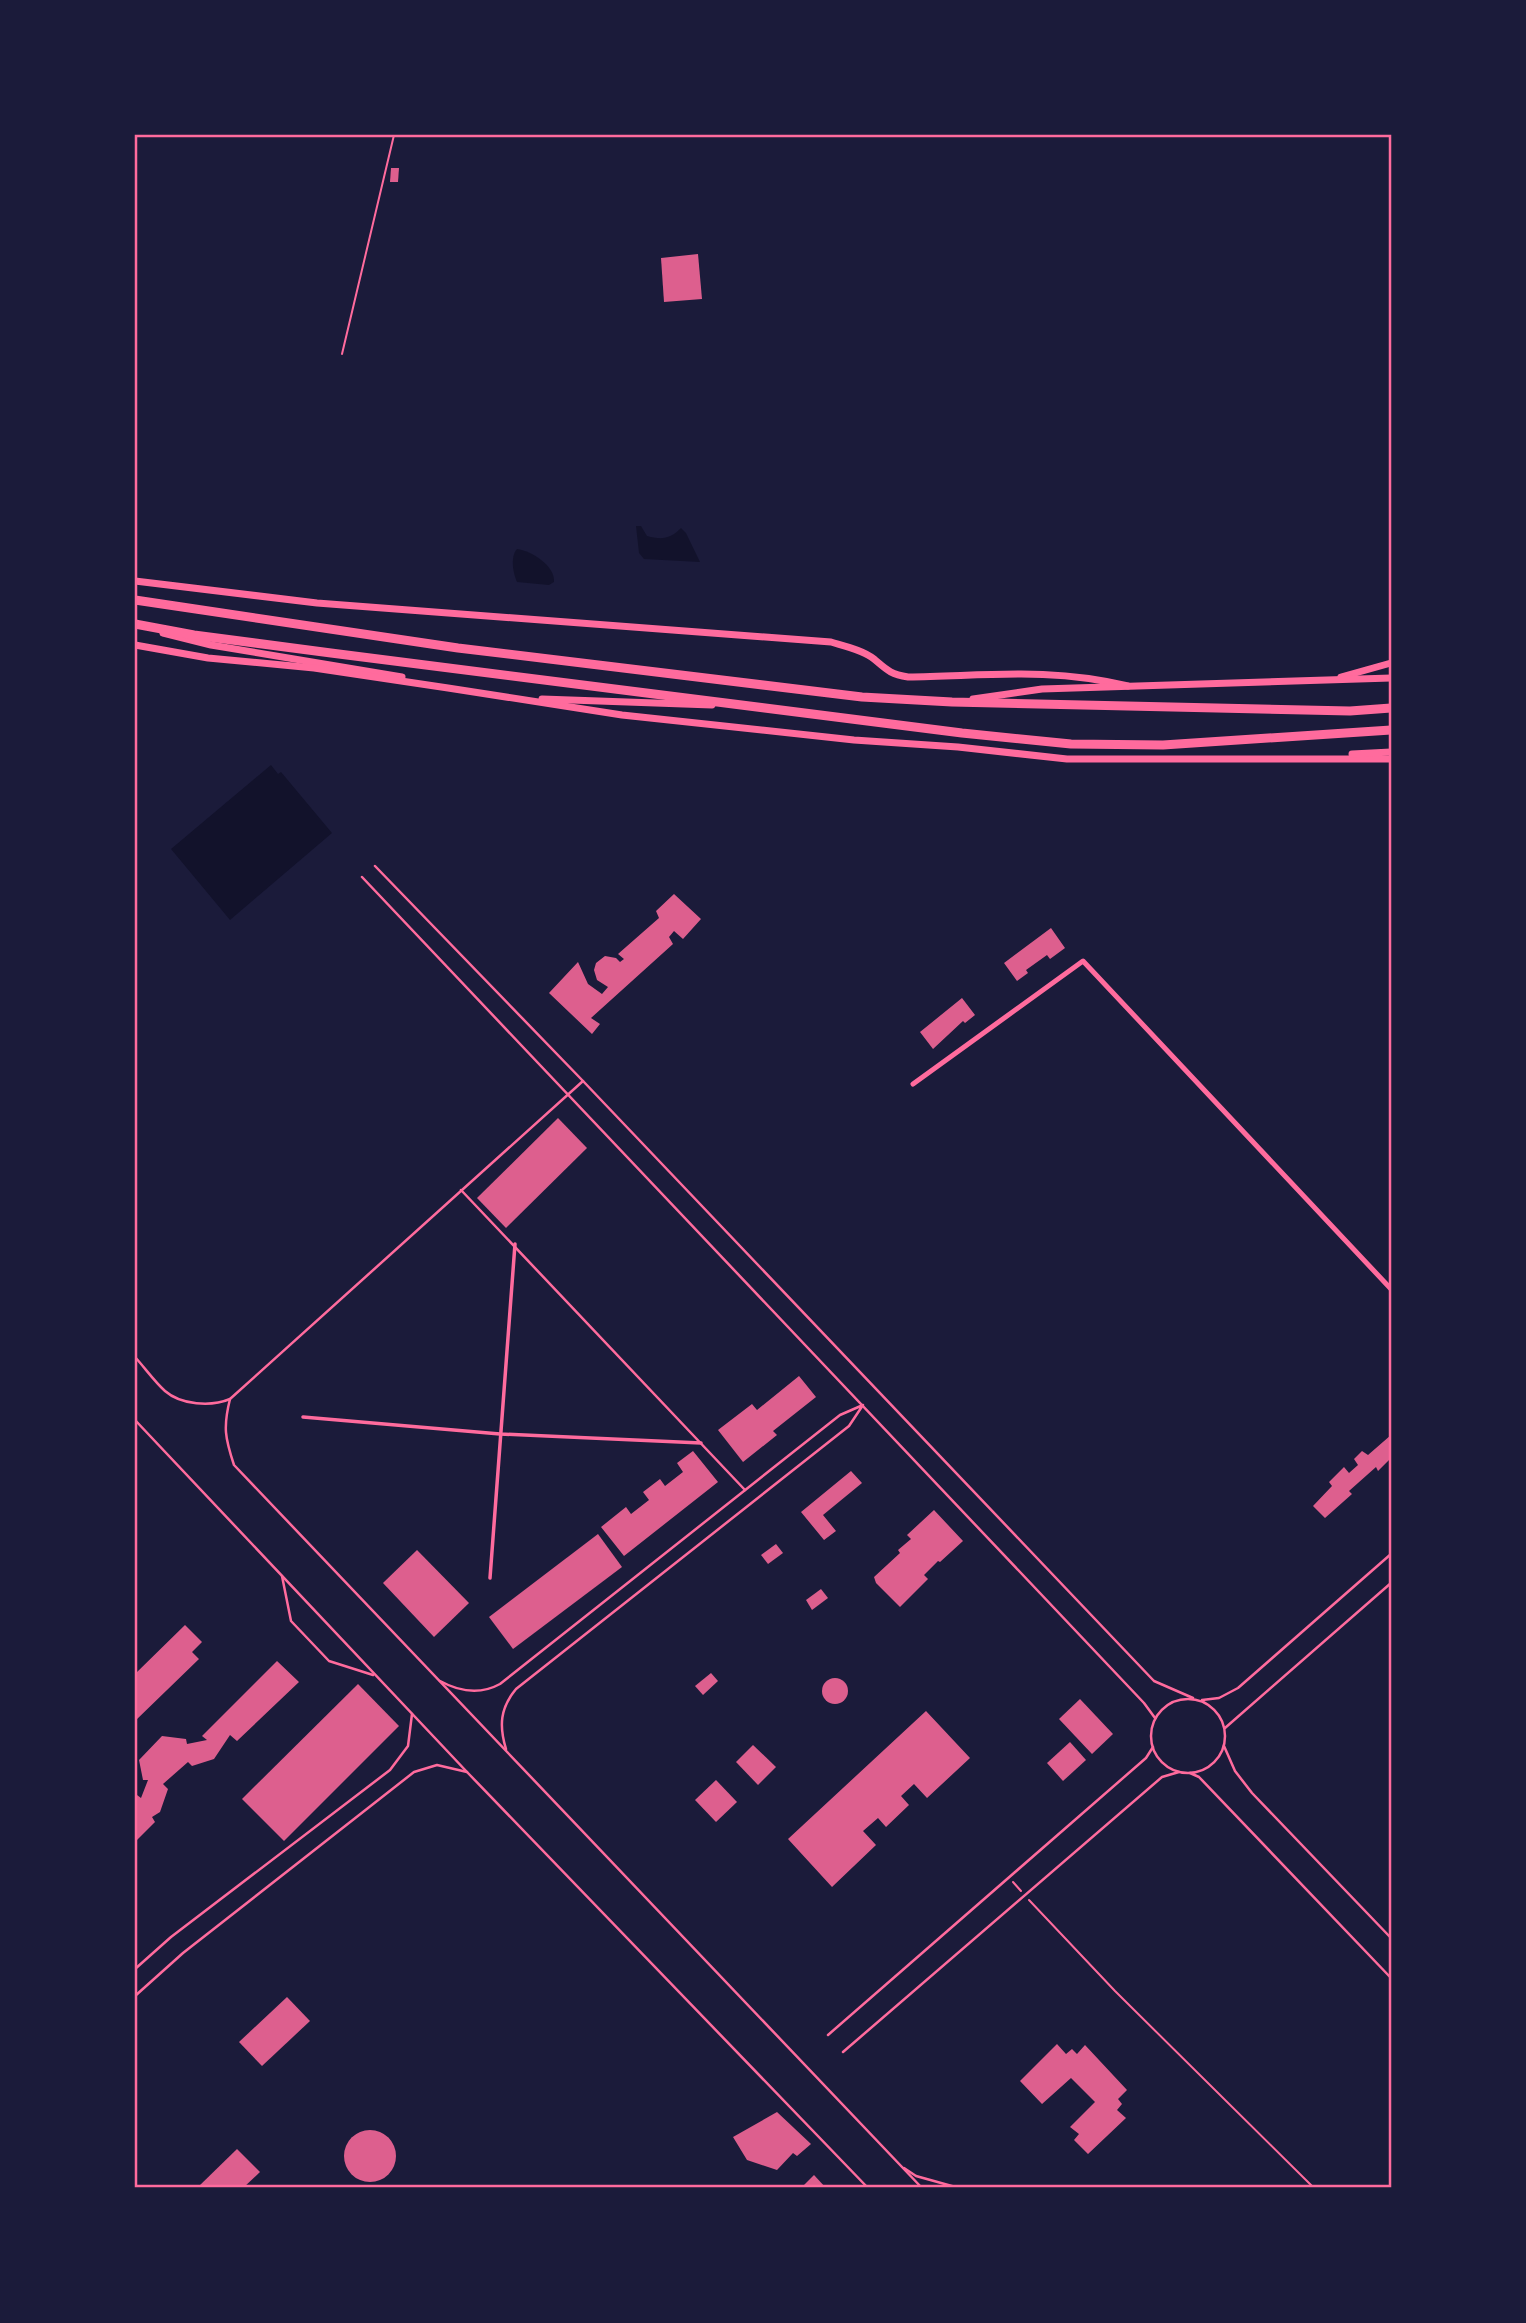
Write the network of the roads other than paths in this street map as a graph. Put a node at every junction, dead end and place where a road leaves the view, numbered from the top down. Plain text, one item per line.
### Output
1 (135, 582) edge
2 (135, 600) edge
3 (135, 625) edge
4 (135, 645) edge
5 (1391, 663) edge
6 (1391, 678) edge
7 (1330, 680) junction
8 (1128, 686) junction
9 (495, 695) junction
10 (513, 698) junction
11 (952, 702) junction
12 (1391, 708) edge
13 (770, 709) junction
14 (1391, 730) edge
15 (1391, 752) edge
16 (1292, 758) junction
17 (1391, 759) edge
18 (375, 866) dead end
19 (362, 877) dead end
20 (583, 1081) junction
21 (913, 1084) dead end
22 (568, 1093) junction
23 (461, 1190) junction
24 (515, 1244) junction
25 (1391, 1289) edge
26 (135, 1357) edge
27 (230, 1399) junction
28 (863, 1405) junction
29 (303, 1417) dead end
30 (135, 1420) edge
31 (500, 1434) junction
32 (701, 1443) junction
33 (745, 1490) junction
34 (1391, 1554) edge
35 (282, 1576) junction
36 (490, 1578) dead end
37 (1391, 1583) edge
38 (376, 1676) junction
39 (438, 1680) junction
40 (1193, 1698) junction
41 (1202, 1700) junction
42 (412, 1714) junction
43 (1155, 1718) junction
44 (1225, 1728) junction
45 (1153, 1746) junction
46 (1224, 1746) junction
47 (507, 1752) junction
48 (467, 1772) junction
49 (1179, 1772) junction
50 (1190, 1773) junction
51 (1391, 1938) edge
52 (135, 1969) edge
53 (1391, 1978) edge
54 (135, 1996) edge
55 (828, 2035) dead end
56 (843, 2052) dead end
57 (895, 2162) junction
58 (868, 2188) edge
59 (922, 2188) edge
60 (959, 2188) edge

1 - 8 main road
2 - 11 highway
3 - 9 main road
3 - 13 highway
4 - 9 main road
5 - 7 main road
6 - 7 main road
7 - 8 main road
8 - 11 main road
9 - 10 main road
10 - 13 main road
10 - 16 main road
11 - 12 highway
13 - 14 highway
15 - 16 main road
16 - 17 main road
18 - 20 lane
19 - 22 lane
20 - 22 lane
20 - 40 lane
21 - 25 street
22 - 23 lane
22 - 28 lane
23 - 24 lane
23 - 27 lane
24 - 31 street
24 - 32 lane
26 - 27 lane
27 - 39 lane
28 - 33 lane
28 - 43 lane
28 - 47 lane
29 - 31 street
30 - 35 lane
31 - 32 street
31 - 36 street
32 - 33 lane
33 - 39 lane
34 - 41 lane
35 - 38 lane
35 - 38 lane
37 - 44 lane
38 - 42 lane
39 - 47 lane
40 - 41 lane
40 - 43 lane
41 - 44 lane
42 - 48 lane
42 - 52 lane
43 - 45 lane
44 - 46 lane
45 - 49 lane
45 - 55 lane
46 - 50 lane
46 - 51 lane
47 - 57 lane
48 - 54 lane
48 - 58 lane
49 - 50 lane
49 - 56 lane
50 - 53 lane
57 - 59 lane
57 - 60 lane

